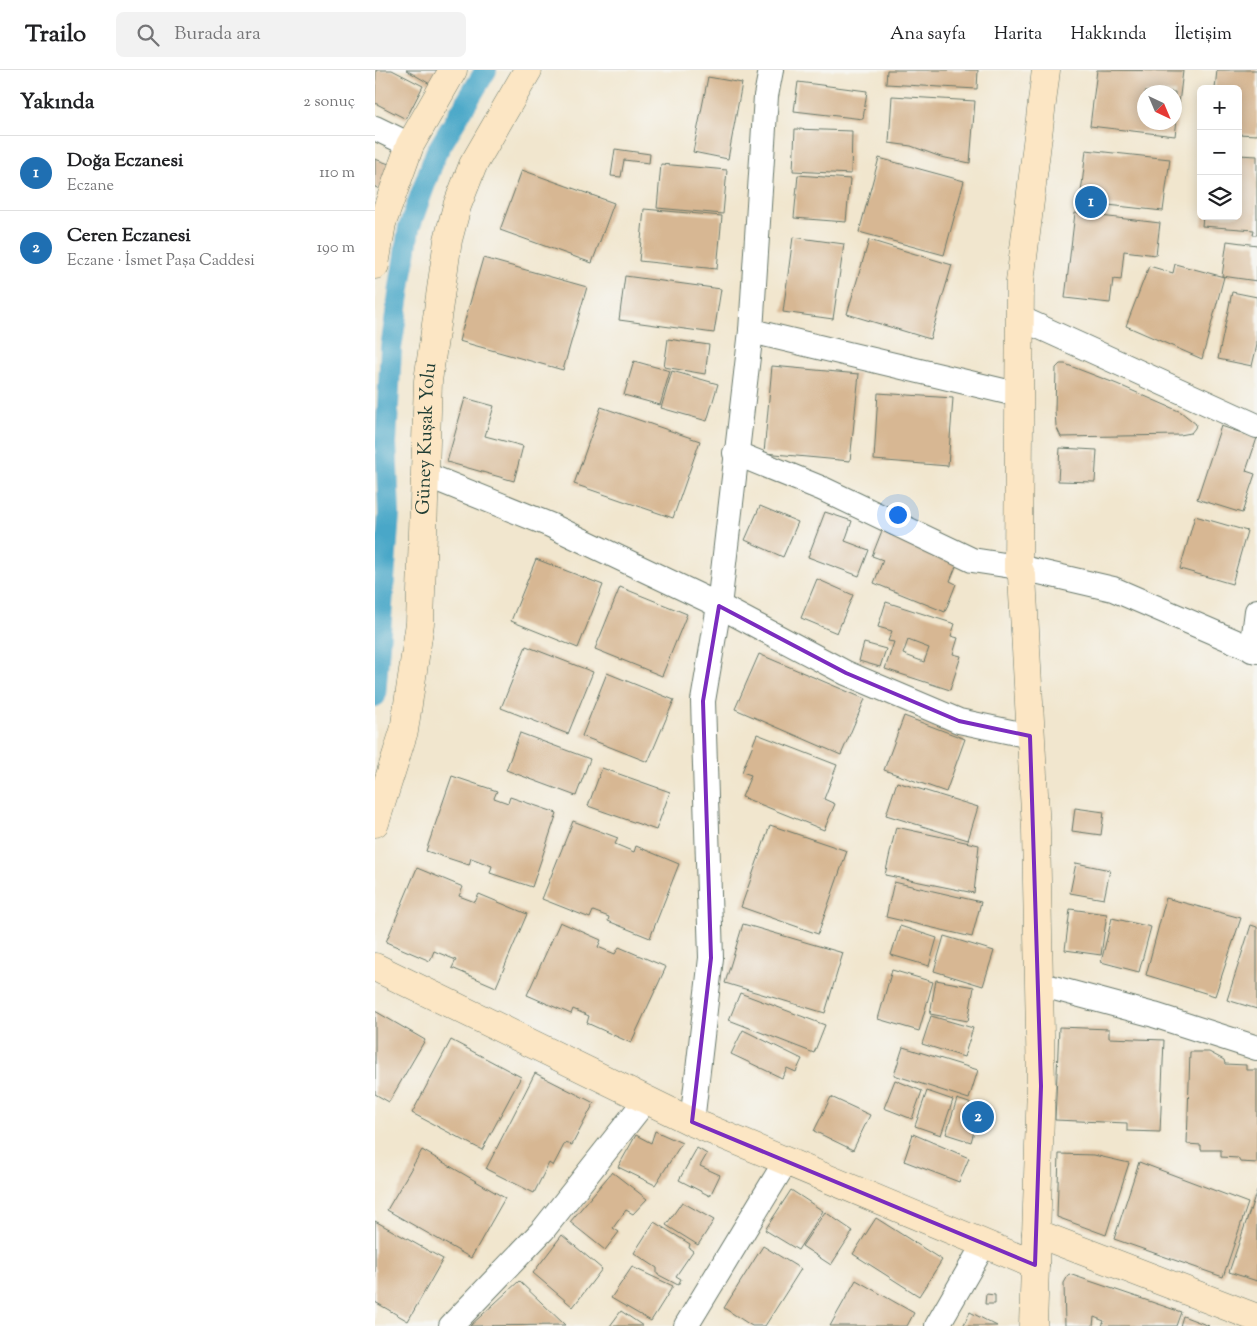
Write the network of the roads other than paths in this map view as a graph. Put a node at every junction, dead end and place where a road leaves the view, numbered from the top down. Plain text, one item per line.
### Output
1 (453, 70) edge
2 (528, 70) edge
3 (771, 70) edge
4 (1046, 70) edge
5 (375, 128) edge
6 (410, 145) junction
7 (375, 264) edge
8 (1020, 318) junction
9 (751, 331) junction
10 (1020, 395) junction
11 (1257, 426) edge
12 (735, 453) junction
13 (424, 474) junction
14 (1018, 567) junction
15 (719, 606) junction
16 (1257, 611) edge
17 (1255, 650) edge
18 (1031, 736) junction
19 (375, 822) edge
20 (375, 967) edge
21 (1039, 984) junction
22 (1257, 1048) edge
23 (645, 1101) junction
24 (692, 1122) junction
25 (786, 1161) junction
26 (1036, 1234) junction
27 (984, 1244) junction
28 (1035, 1265) junction
29 (1257, 1318) edge
30 (451, 1326) edge
31 (685, 1326) edge
32 (937, 1326) edge
33 (1033, 1326) edge

1 - 6 main road
2 - 13 main road, Güney Kuşak Yolu
3 - 9 street
4 - 8 main road
5 - 6 street
6 - 7 main road
8 - 10 main road
8 - 11 street
9 - 10 street
9 - 12 street
10 - 14 main road
12 - 14 street
12 - 15 street
13 - 15 street
13 - 19 main road, Güney Kuşak Yolu
14 - 17 street
14 - 18 main road
15 - 18 street
15 - 24 street
16 - 17 street
18 - 21 main road
20 - 23 main road
21 - 22 street
21 - 26 main road
23 - 24 main road
23 - 30 street
24 - 25 main road
25 - 27 main road
25 - 31 street
26 - 28 main road
26 - 29 main road
27 - 28 main road
27 - 32 street
28 - 33 main road

